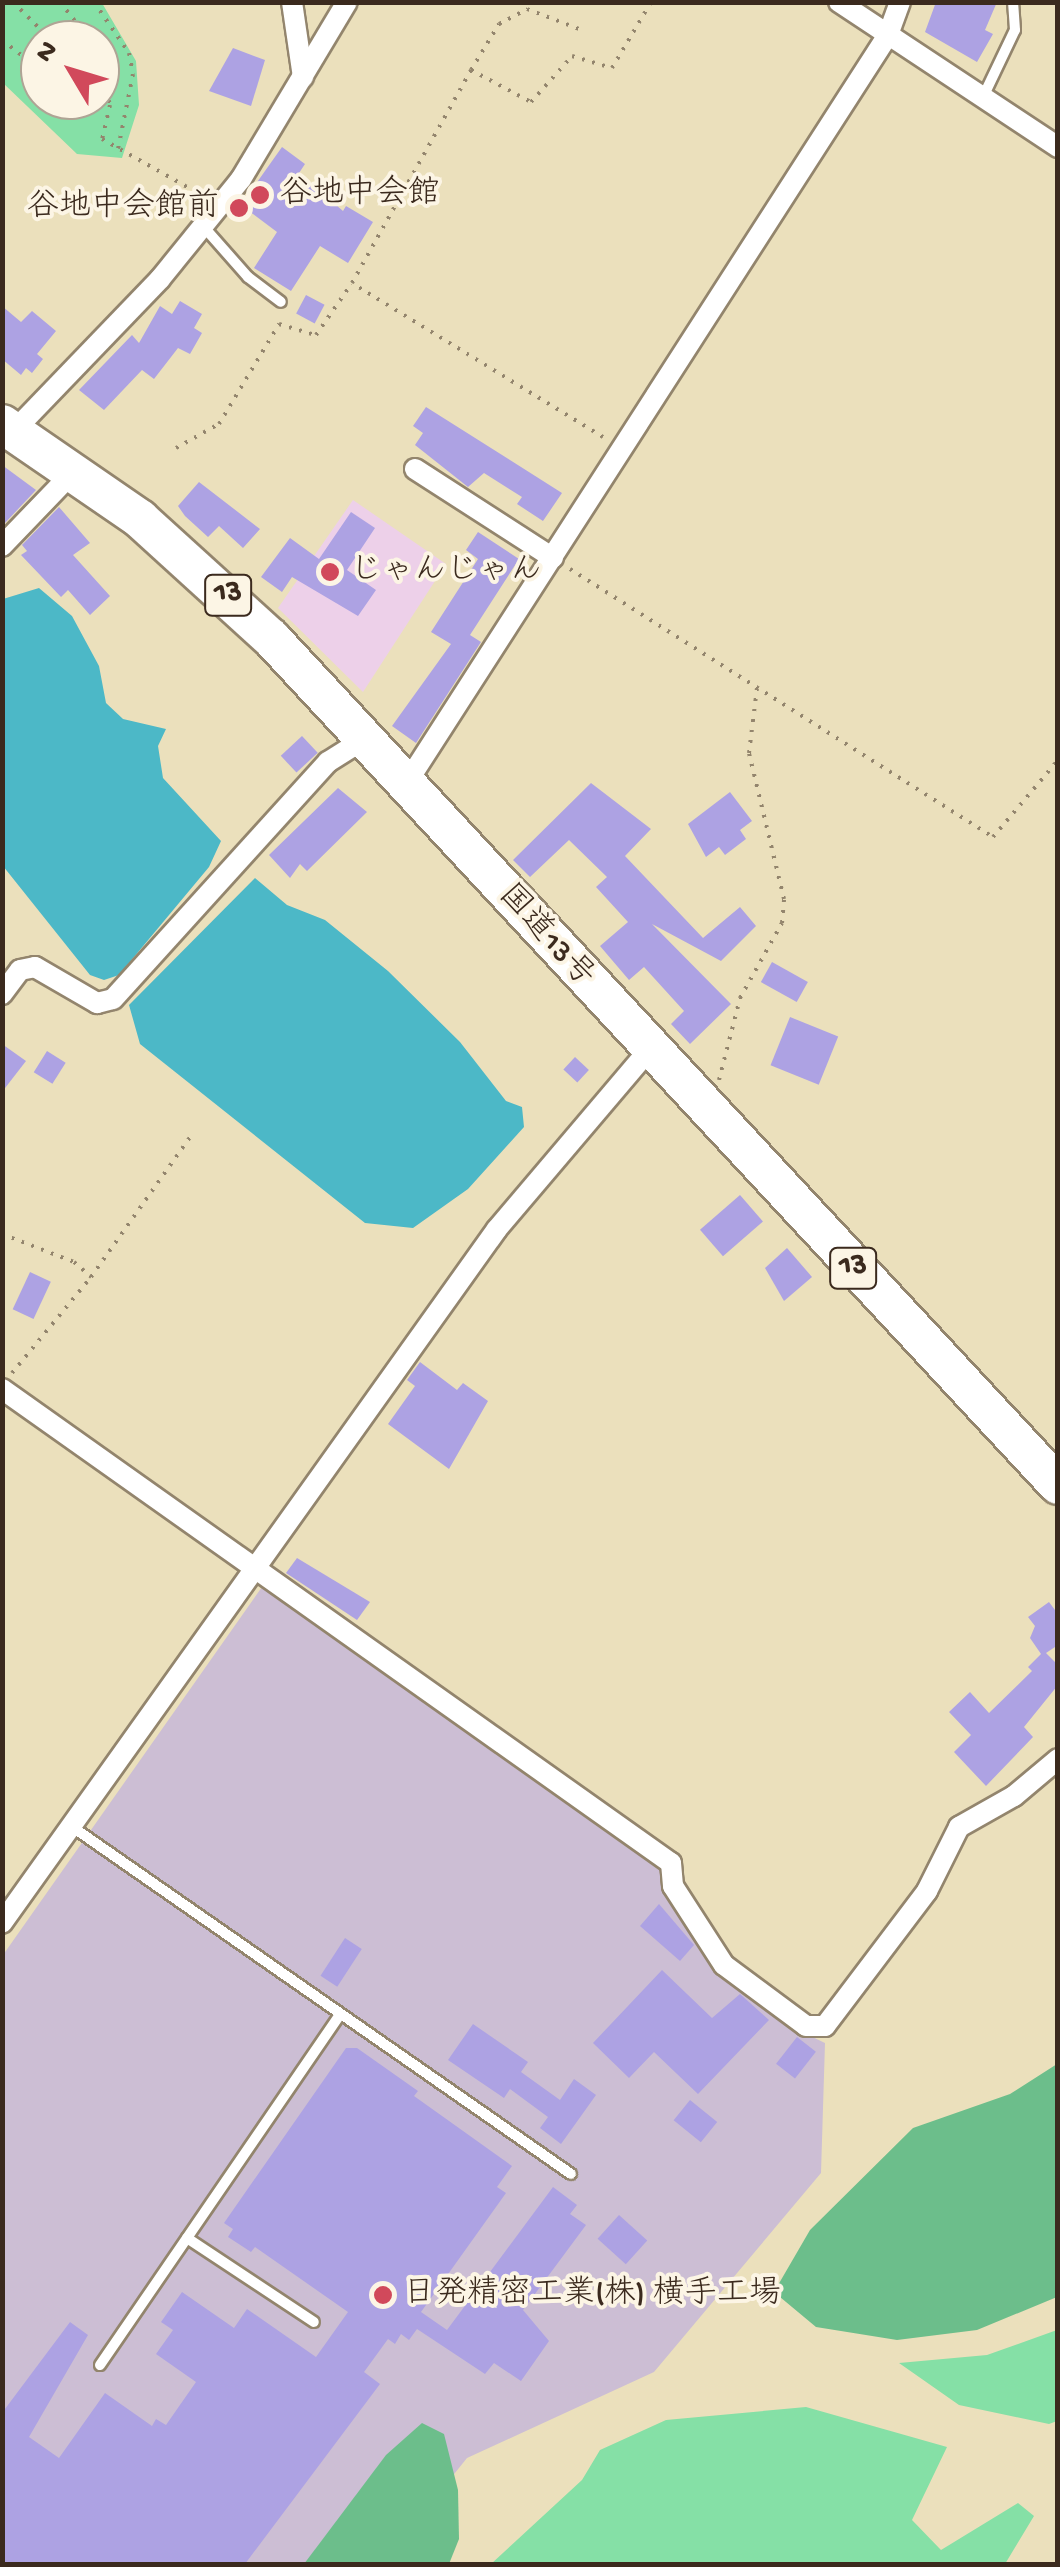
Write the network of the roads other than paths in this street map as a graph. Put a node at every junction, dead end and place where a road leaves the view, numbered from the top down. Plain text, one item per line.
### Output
1 (292, 2) edge
2 (347, 2) edge
3 (839, 2) edge
4 (900, 2) edge
5 (1013, 2) edge
6 (888, 35) junction
7 (303, 77) junction
8 (982, 98) junction
9 (1058, 147) edge
10 (204, 226) junction
11 (282, 302) dead end
12 (7, 432) edge
13 (76, 469) junction
14 (415, 469) dead end
15 (2, 546) edge
16 (553, 558) junction
17 (362, 740) junction
18 (406, 784) junction
19 (2, 994) edge
20 (648, 1051) junction
21 (2, 1386) edge
22 (1058, 1485) edge
23 (254, 1569) junction
24 (1058, 1759) edge
25 (70, 1826) junction
26 (2, 1923) edge
27 (340, 2014) junction
28 (571, 2174) dead end
29 (188, 2238) junction
30 (314, 2322) dead end
31 (100, 2365) dead end

1 - 7 street
2 - 7 street
3 - 6 street
4 - 6 street
5 - 8 lane
6 - 8 street
6 - 16 street
7 - 10 street
8 - 9 street
10 - 11 lane
10 - 12 street
12 - 13 highway, 国道13号 / 13
13 - 15 street
13 - 17 highway, 国道13号 / 13
14 - 16 street
16 - 18 street
17 - 18 highway, 国道13号 / 13
17 - 19 street
18 - 20 highway, 国道13号 / 13
20 - 22 highway, 国道13号 / 13
20 - 23 street
21 - 23 street
23 - 24 street
23 - 25 street
25 - 26 street
25 - 27 lane
27 - 28 lane
27 - 29 lane
29 - 30 lane
29 - 31 lane

